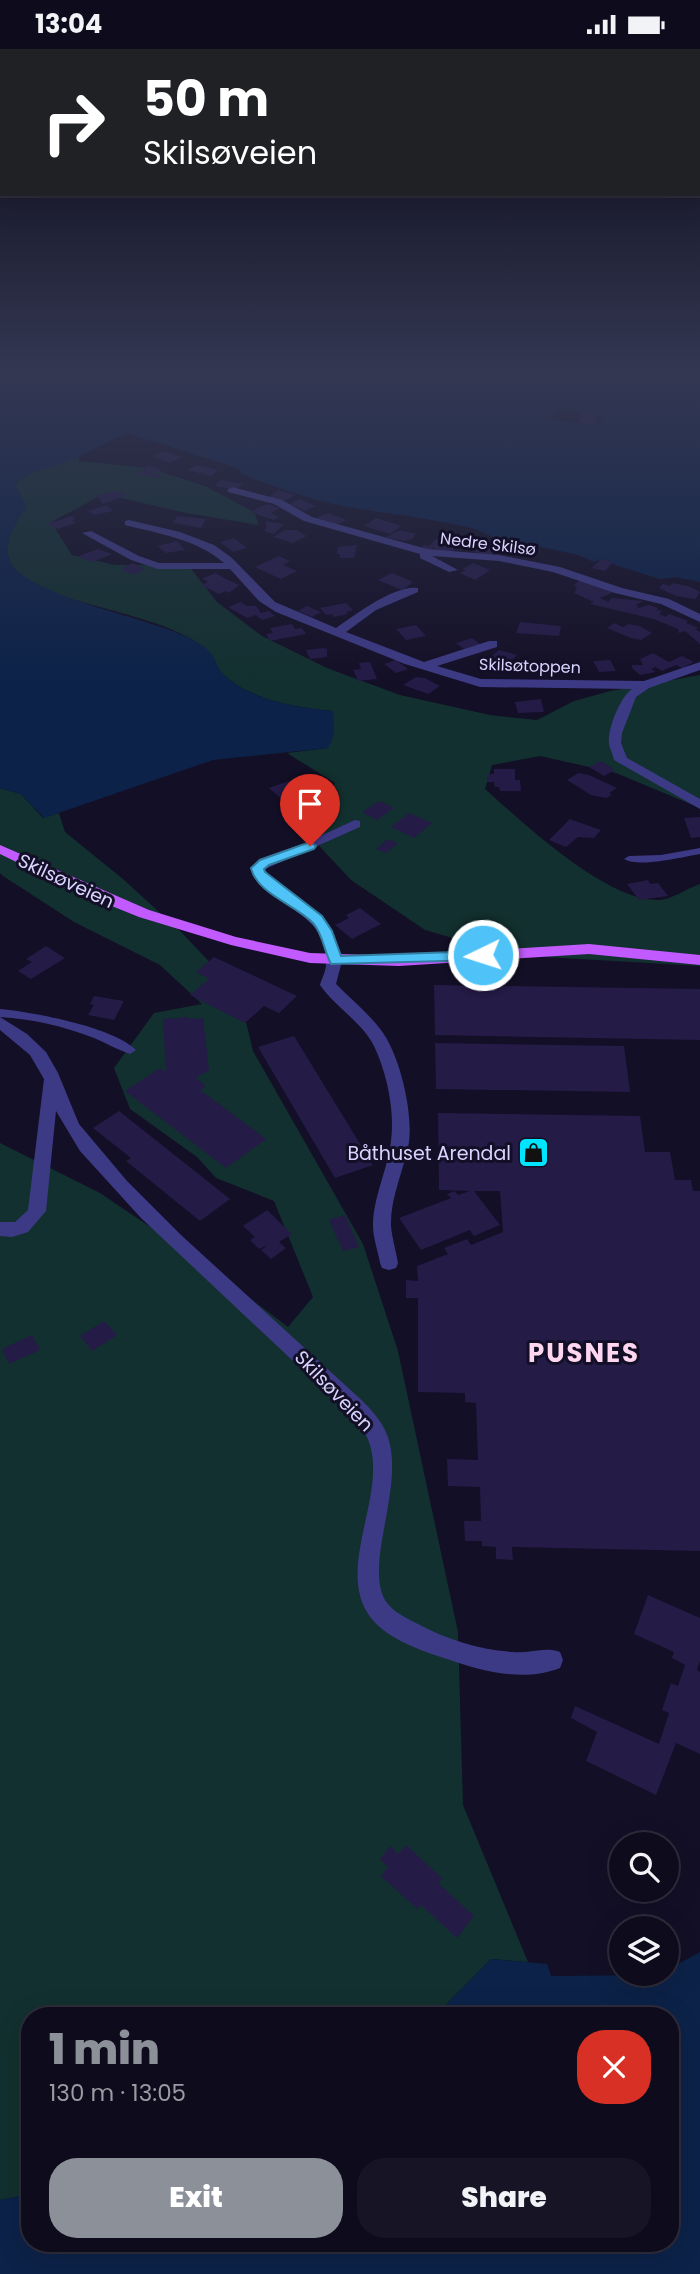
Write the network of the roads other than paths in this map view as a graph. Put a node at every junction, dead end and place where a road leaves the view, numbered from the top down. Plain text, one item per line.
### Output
1 (232, 490) dead end
2 (129, 523) dead end
3 (302, 528) dead end
4 (87, 533) dead end
5 (403, 546) junction
6 (232, 566) junction
7 (453, 570) dead end
8 (414, 590) dead end
9 (700, 619) edge
10 (338, 632) junction
11 (493, 644) dead end
12 (424, 666) junction
13 (700, 666) edge
14 (645, 685) junction
15 (700, 805) edge
16 (355, 824) dead end
17 (0, 849) edge
18 (700, 851) edge
19 (629, 859) dead end
20 (700, 960) edge
21 (335, 961) junction
22 (0, 1013) edge
23 (0, 1021) edge
24 (130, 1050) dead end
25 (51, 1077) junction
26 (0, 1229) edge
27 (389, 1263) dead end
28 (552, 1660) dead end

1 - 5 street, Nedre Skilsø
2 - 6 street, Skilsøtoppen
3 - 5 street
4 - 6 street
5 - 7 street
5 - 9 street, Nedre Skilsø
6 - 10 street, Skilsøtoppen
8 - 10 street
10 - 12 street, Skilsøtoppen
11 - 12 street
12 - 14 street, Skilsøtoppen
13 - 14 street, Skilsøtoppen
14 - 15 street
16 - 21 street
17 - 21 main road, Skilsøveien
18 - 19 lane
20 - 21 main road, Skilsøveien
21 - 27 street
22 - 24 lane
23 - 25 street, Skilsøveien
25 - 26 street
25 - 28 street, Skilsøveien

